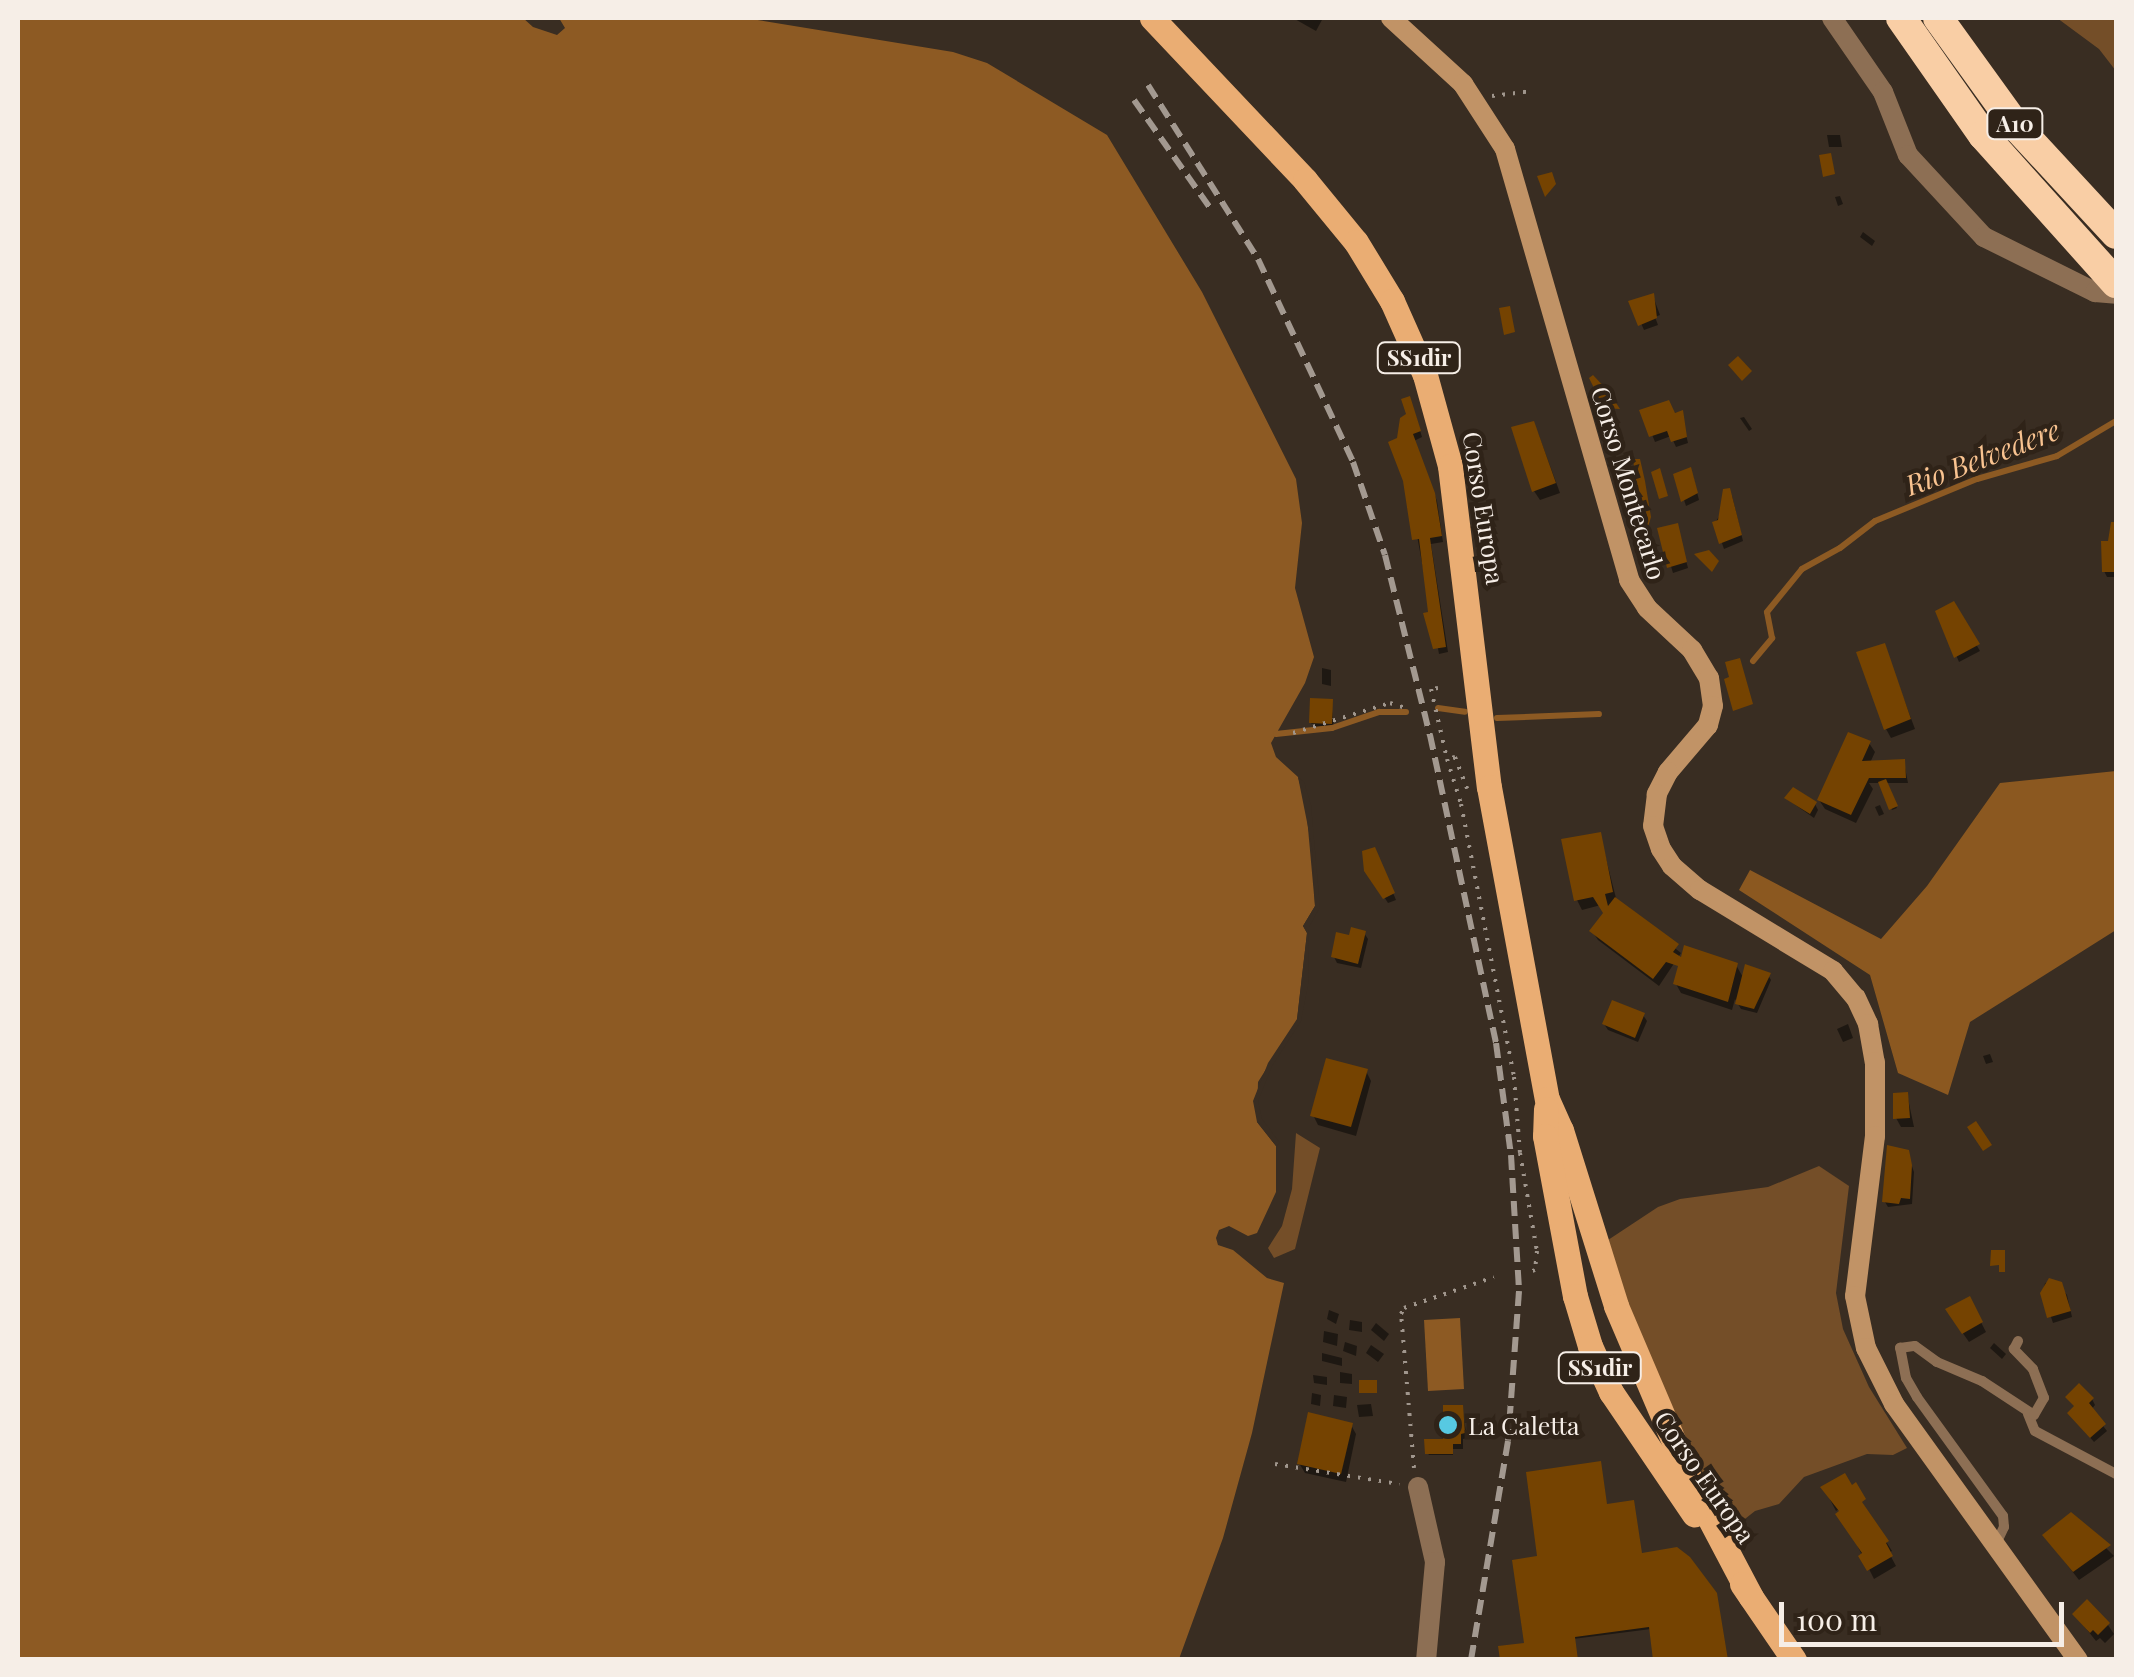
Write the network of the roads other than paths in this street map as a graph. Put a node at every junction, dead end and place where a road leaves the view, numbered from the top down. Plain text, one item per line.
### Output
1 (1152, 18) edge
2 (1390, 18) edge
3 (1832, 18) edge
4 (1901, 18) edge
5 (1938, 18) edge
6 (2110, 228) edge
7 (2116, 283) edge
8 (2116, 294) edge
9 (1547, 1099) junction
10 (1616, 1306) junction
11 (1580, 1316) junction
12 (2018, 1341) dead end
13 (2028, 1414) junction
14 (2116, 1474) edge
15 (1418, 1487) road end
16 (1995, 1545) junction
17 (1751, 1598) junction
18 (1426, 1660) edge
19 (1794, 1660) edge
20 (2078, 1660) edge

1 - 9 main road, Corso Europa / SS1dir
2 - 16 main road, Corso Montecarlo
3 - 8 street
4 - 7 highway, A10
5 - 6 highway, A10
9 - 10 main road, Corso Europa / SS1dir
9 - 11 main road, Corso Europa / SS1dir
10 - 11 main road
10 - 17 main road, Corso Europa / SS1dir
11 - 17 main road, Corso Europa / SS1dir
12 - 13 lane
13 - 14 lane
13 - 16 lane
15 - 18 street
16 - 20 main road, Corso Montecarlo
17 - 19 main road, Corso Europa / SS1dir

